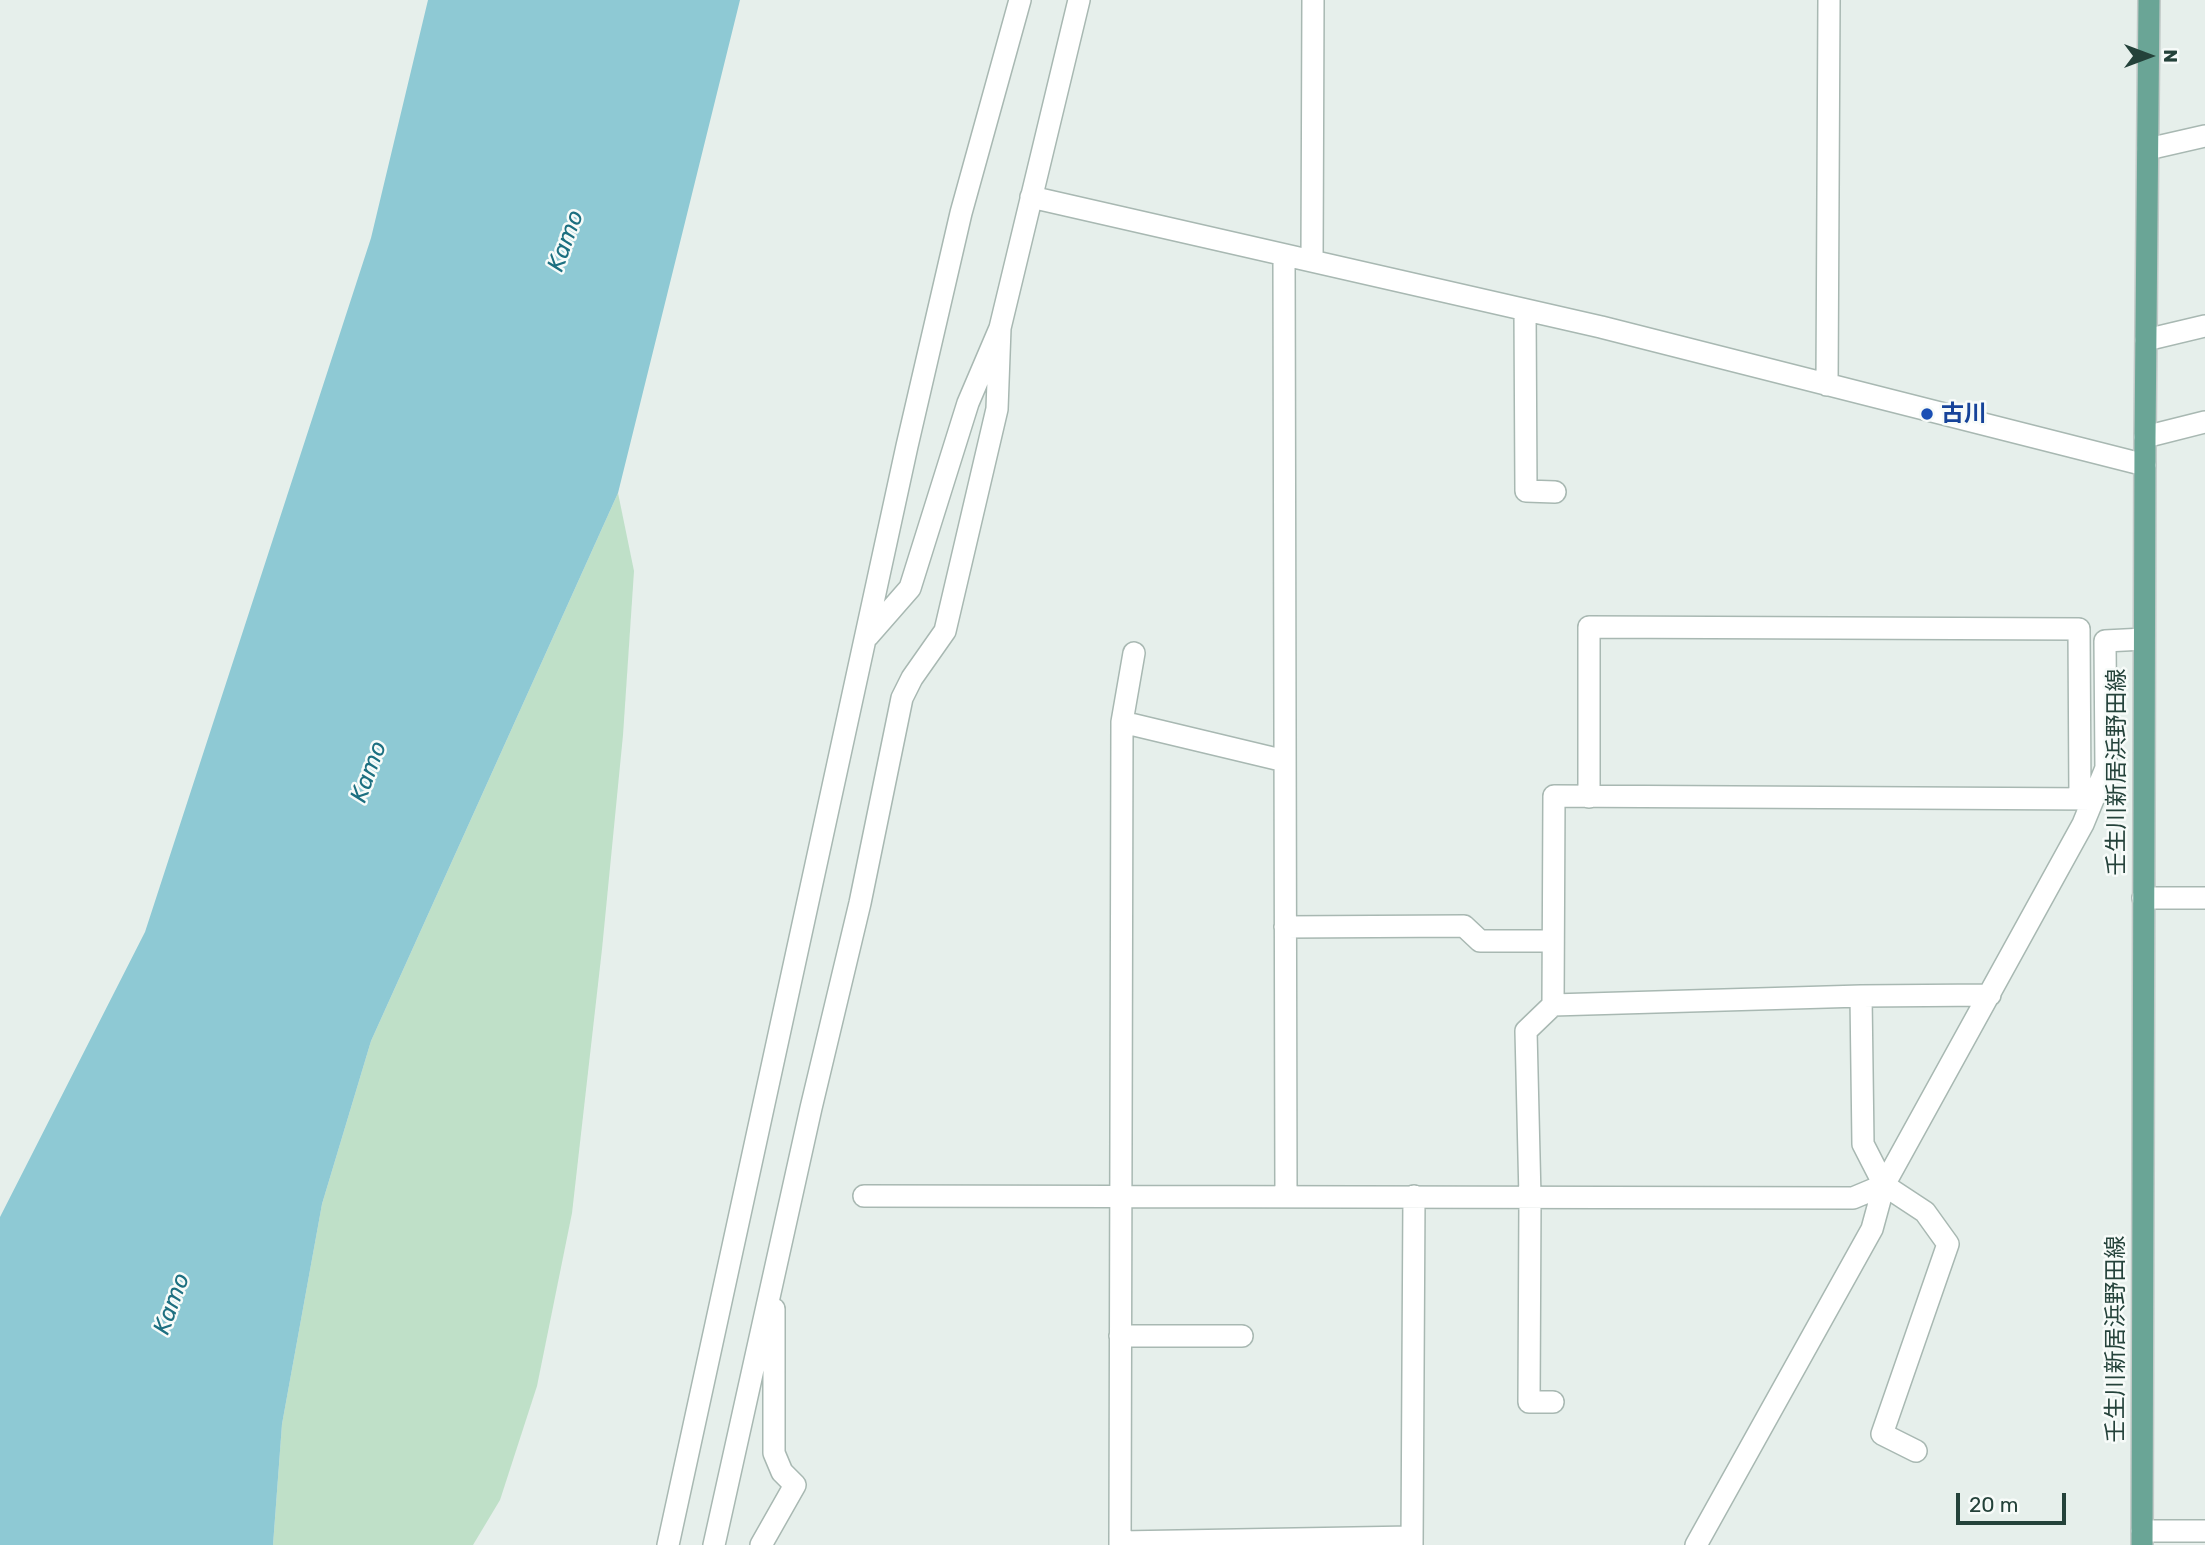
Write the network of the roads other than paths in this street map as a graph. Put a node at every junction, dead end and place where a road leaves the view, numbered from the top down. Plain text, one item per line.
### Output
1 (1020, 0) edge
2 (1079, 0) edge
3 (1313, 0) edge
4 (1829, 0) edge
5 (2149, 0) edge
6 (2205, 136) edge
7 (2148, 149) junction
8 (1031, 197) junction
9 (1284, 255) junction
10 (1312, 261) junction
11 (1525, 310) junction
12 (2205, 326) edge
13 (1000, 328) junction
14 (2146, 341) junction
15 (1827, 385) junction
16 (2205, 422) edge
17 (2144, 437) junction
18 (2144, 465) junction
19 (1555, 492) dead end
20 (866, 638) junction
21 (2144, 639) junction
22 (1134, 653) dead end
23 (1122, 722) junction
24 (1285, 761) junction
25 (1589, 797) junction
26 (2087, 799) junction
27 (2143, 898) junction
28 (2205, 898) edge
29 (1285, 927) junction
30 (1553, 941) junction
31 (1990, 995) junction
32 (1861, 996) junction
33 (1553, 1004) junction
34 (1884, 1185) junction
35 (864, 1196) dead end
36 (1122, 1196) junction
37 (1286, 1196) junction
38 (1414, 1196) junction
39 (1530, 1198) junction
40 (774, 1268) junction
41 (1120, 1336) junction
42 (1242, 1336) dead end
43 (1553, 1402) dead end
44 (1916, 1451) dead end
45 (2205, 1531) edge
46 (2142, 1538) edge
47 (1412, 1541) edge
48 (1120, 1544) edge
49 (668, 1545) edge
50 (714, 1545) edge
51 (761, 1545) edge
52 (1696, 1545) edge

1 - 20 street
2 - 8 street
3 - 10 street
4 - 15 street
5 - 7 main road, 壬生川新居浜野田線
6 - 7 street
7 - 14 main road, 壬生川新居浜野田線
8 - 9 street
8 - 13 street
9 - 10 street
9 - 24 street
10 - 11 street
11 - 15 street
11 - 19 street
12 - 14 street
13 - 20 street
13 - 40 street
14 - 17 main road, 壬生川新居浜野田線
15 - 18 street
16 - 17 street
17 - 18 main road, 壬生川新居浜野田線
18 - 21 main road, 壬生川新居浜野田線
20 - 49 street
21 - 26 street
21 - 27 main road, 壬生川新居浜野田線
22 - 23 street
23 - 24 street
23 - 36 street
24 - 29 street
25 - 26 street
25 - 26 street
25 - 30 street
26 - 31 street
27 - 28 street
27 - 46 main road, 壬生川新居浜野田線
29 - 30 street
29 - 37 street
30 - 33 street
31 - 32 street
31 - 34 street
32 - 33 street
32 - 34 street
33 - 39 street
34 - 39 street
34 - 44 street
34 - 52 street
35 - 36 street
36 - 37 street
36 - 41 street
37 - 38 street
38 - 39 street
38 - 47 street
39 - 43 street
40 - 50 street
40 - 51 street
41 - 42 street
41 - 48 street
45 - 46 street
47 - 48 street

